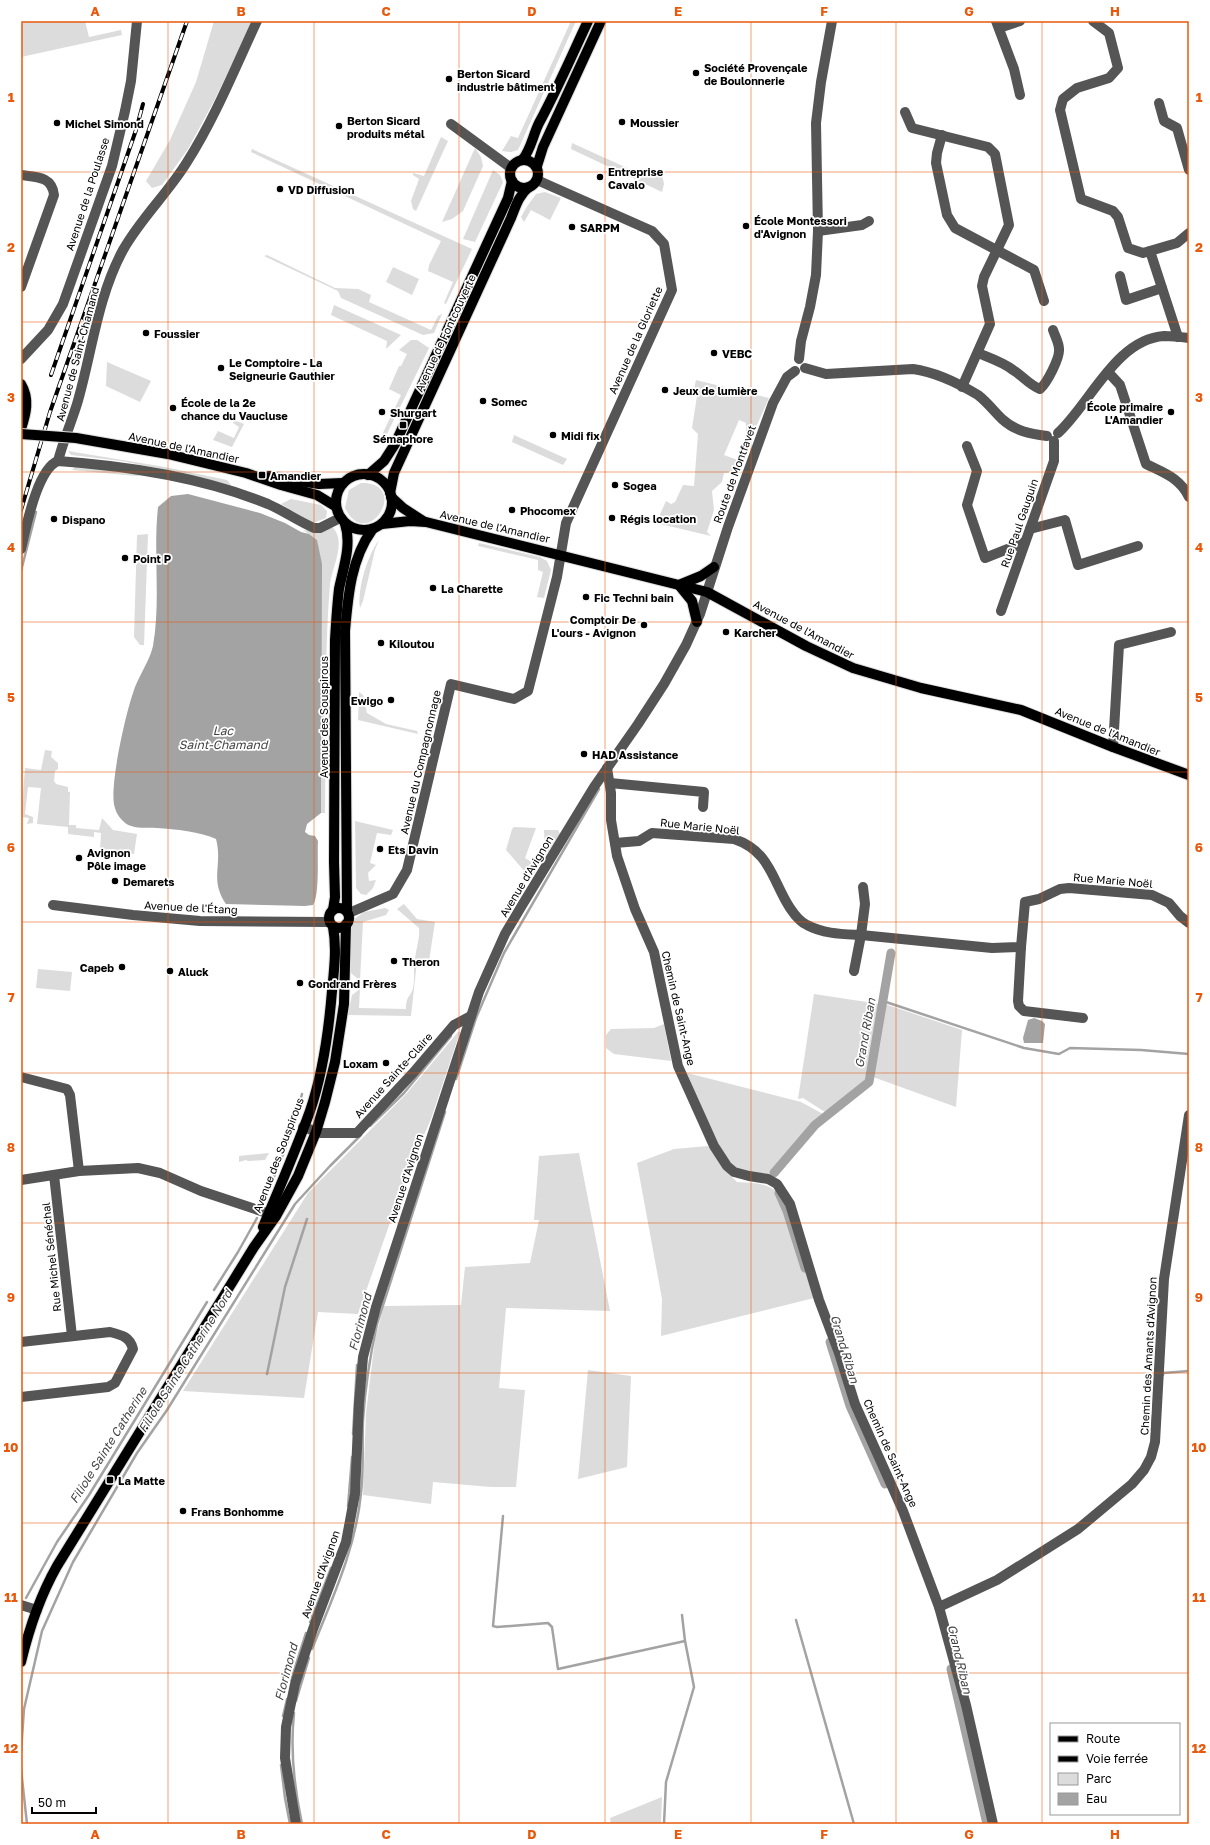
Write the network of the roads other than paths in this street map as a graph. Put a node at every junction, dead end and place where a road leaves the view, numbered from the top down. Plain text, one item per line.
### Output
1 (137, 21) edge
2 (257, 21) edge
3 (588, 21) edge
4 (601, 21) edge
5 (832, 21) edge
6 (1020, 21) edge
7 (1093, 21) edge
8 (998, 24) edge
9 (1020, 95) dead end
10 (1159, 103) dead end
11 (905, 112) dead end
12 (451, 124) dead end
13 (942, 135) junction
14 (523, 159) junction
15 (537, 166) junction
16 (511, 168) junction
17 (1189, 170) edge
18 (21, 175) edge
19 (537, 180) junction
20 (512, 181) junction
21 (529, 187) junction
22 (869, 221) dead end
23 (818, 231) junction
24 (1189, 233) edge
25 (997, 249) junction
26 (1150, 251) junction
27 (1120, 276) dead end
28 (21, 287) edge
29 (1162, 288) junction
30 (1044, 301) dead end
31 (1053, 330) dead end
32 (1178, 337) junction
33 (1189, 338) edge
34 (978, 352) junction
35 (21, 359) edge
36 (800, 370) junction
37 (1108, 372) junction
38 (21, 384) edge
39 (962, 387) junction
40 (21, 429) edge
41 (21, 434) edge
42 (1053, 437) junction
43 (967, 446) dead end
44 (58, 461) junction
45 (246, 472) junction
46 (368, 475) junction
47 (343, 483) junction
48 (391, 495) junction
49 (1189, 497) edge
50 (336, 506) junction
51 (343, 521) junction
52 (426, 522) junction
53 (382, 524) junction
54 (1030, 529) junction
55 (372, 530) junction
56 (1025, 542) junction
57 (1138, 546) dead end
58 (21, 548) edge
59 (560, 554) junction
60 (714, 567) junction
61 (679, 585) junction
62 (707, 592) junction
63 (1001, 611) dead end
64 (697, 622) junction
65 (1171, 632) dead end
66 (1113, 748) junction
67 (607, 768) junction
68 (1189, 775) edge
69 (610, 783) junction
70 (704, 807) dead end
71 (615, 843) junction
72 (863, 887) dead end
73 (53, 905) dead end
74 (333, 910) junction
75 (348, 911) junction
76 (1189, 923) edge
77 (346, 924) junction
78 (331, 925) junction
79 (861, 935) junction
80 (1021, 947) junction
81 (854, 971) dead end
82 (471, 1016) junction
83 (1083, 1018) dead end
84 (21, 1077) edge
85 (1189, 1115) edge
86 (303, 1127) junction
87 (316, 1132) junction
88 (79, 1171) junction
89 (54, 1175) junction
90 (21, 1180) edge
91 (272, 1215) junction
92 (72, 1336) junction
93 (21, 1342) edge
94 (21, 1397) edge
95 (21, 1605) edge
96 (939, 1607) junction
97 (36, 1610) junction
98 (21, 1662) edge
99 (296, 1824) edge
100 (993, 1824) edge

1 - 35 street, Avenue de la Poulasse
2 - 44 street, Avenue de Saint-Chamand
3 - 14 main road
4 - 15 main road
5 - 23 street
6 - 8 street
7 - 26 street
8 - 9 street
10 - 17 street
11 - 13 street
12 - 16 street
13 - 25 street
13 - 25 street
14 - 15 main road
14 - 16 main road
15 - 19 main road
16 - 20 main road
18 - 28 street
19 - 21 main road
19 - 59 street, Avenue de la Gloriette
20 - 21 main road
20 - 46 main road, Avenue de Fontcouverte
21 - 48 main road, Avenue de Fontcouverte
22 - 23 street
23 - 36 street
24 - 26 street
25 - 30 street
25 - 34 street
26 - 29 street
27 - 29 street
29 - 32 street
31 - 34 street
32 - 33 street
32 - 37 street
34 - 39 street
36 - 39 street
36 - 60 street, Route de Montfavet
37 - 42 street
37 - 49 street
38 - 40 main road
39 - 42 street
41 - 45 main road, Avenue de l'Amandier, bridge
42 - 54 street, Rue Paul Gauguin
43 - 56 street
44 - 51 street
44 - 58 street
45 - 47 main road
45 - 50 main road, Avenue de l'Amandier
46 - 47 main road
46 - 48 main road
47 - 50 main road
48 - 52 main road, Avenue de l'Amandier
48 - 53 main road
50 - 51 main road
51 - 55 main road
51 - 74 main road, Avenue des Souspirous
52 - 53 main road, Avenue de l'Amandier
52 - 59 main road, Avenue de l'Amandier
53 - 55 main road
54 - 56 street, Rue Paul Gauguin
54 - 57 street
55 - 75 main road, Avenue des Souspirous
56 - 63 street, Rue Paul Gauguin
59 - 61 main road, Avenue de l'Amandier
59 - 75 street, Avenue du Compagnonnage
60 - 61 main road
60 - 62 street, Route de Montfavet
61 - 62 main road, Avenue de l'Amandier
61 - 64 main road
62 - 64 street, Avenue d'Avignon
62 - 66 main road, Avenue de l'Amandier
64 - 67 street, Avenue d'Avignon
65 - 66 street
66 - 68 main road, Avenue de l'Amandier
67 - 69 street, Chemin de Saint-Ange
67 - 82 street, Avenue d'Avignon
69 - 70 street
69 - 71 street, Chemin de Saint-Ange
71 - 79 street, Rue Marie Noël
71 - 96 street, Chemin de Saint-Ange
72 - 79 street
73 - 78 street, Avenue de l'Étang
74 - 75 main road
74 - 78 main road
75 - 77 main road
76 - 80 street, Rue Marie Noël
77 - 78 main road
77 - 87 main road, Avenue des Souspirous
78 - 86 main road, Avenue des Souspirous
79 - 80 street, Rue Marie Noël
79 - 81 street
80 - 83 street, Rue Marie Noël
82 - 87 street, Avenue Sainte-Claire
82 - 99 street, Avenue d'Avignon
84 - 88 street
85 - 96 street, Chemin des Amants d'Avignon
86 - 87 street, Avenue Sainte-Claire
86 - 91 main road, Avenue des Souspirous
87 - 91 main road, Avenue des Souspirous
88 - 89 street
88 - 91 street
89 - 90 street
89 - 92 street, Rue Michel Sénéchal
91 - 97 main road, Avenue des Souspirous
92 - 93 street
92 - 94 street
95 - 97 street
96 - 100 street, Chemin de Saint-Ange
97 - 98 main road, Avenue des Souspirous

